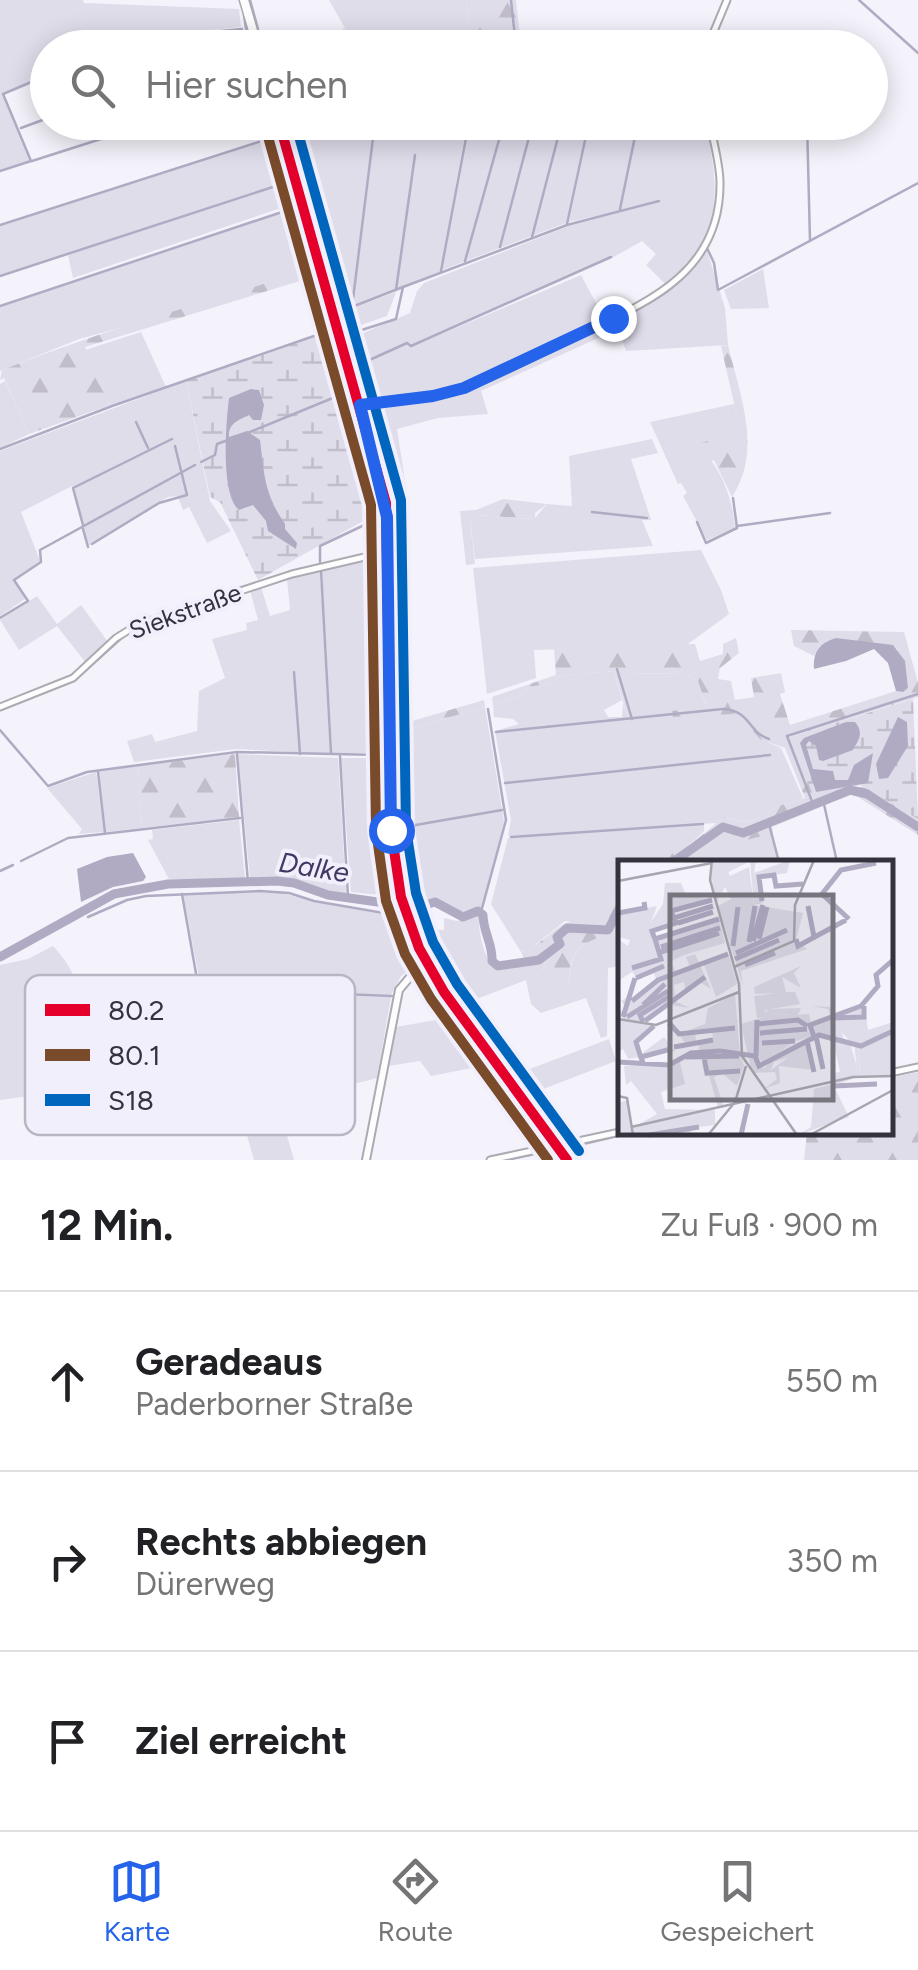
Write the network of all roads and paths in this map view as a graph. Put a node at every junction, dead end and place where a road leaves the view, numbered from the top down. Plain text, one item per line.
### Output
1 (244, 0) edge
2 (727, 0) edge
3 (253, 30) edge
4 (714, 30) edge
5 (284, 140) edge
6 (713, 140) edge
7 (360, 405) junction
8 (388, 552) junction
9 (0, 707) edge
10 (428, 966) junction
11 (918, 1066) edge
12 (893, 1072) edge
13 (618, 1132) edge
14 (557, 1146) junction
15 (366, 1160) edge
16 (490, 1160) edge
17 (568, 1160) edge

1 - 3 main road
2 - 4 street
5 - 7 main road
6 - 7 street
7 - 8 main road
8 - 9 street, Siekstraße
8 - 10 main road
10 - 14 main road
10 - 15 street
11 - 12 street
13 - 14 street
14 - 16 street
14 - 17 main road

